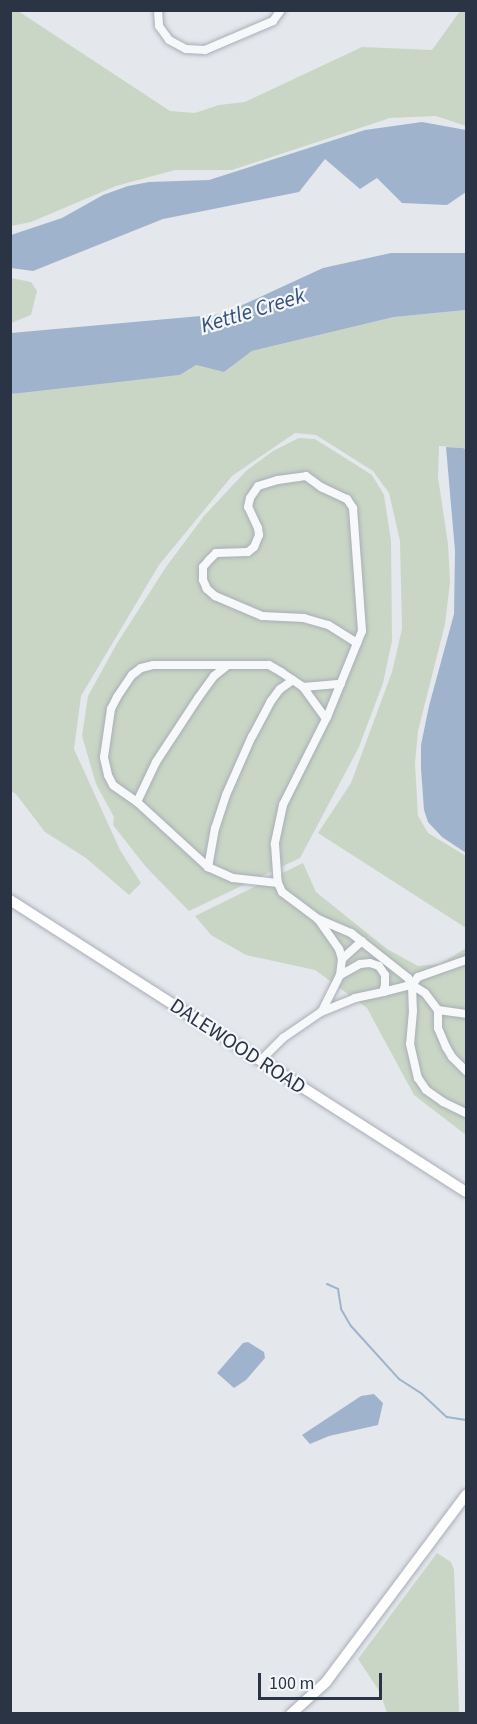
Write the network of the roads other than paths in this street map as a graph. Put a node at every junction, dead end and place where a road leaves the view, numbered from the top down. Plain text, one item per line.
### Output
1 (158, 10) edge
2 (281, 10) edge
3 (357, 643) junction
4 (227, 666) junction
5 (293, 680) junction
6 (341, 684) junction
7 (303, 687) junction
8 (326, 719) junction
9 (138, 802) junction
10 (208, 867) junction
11 (278, 884) junction
12 (10, 900) edge
13 (318, 919) junction
14 (362, 941) junction
15 (342, 959) junction
16 (466, 960) edge
17 (340, 975) junction
18 (412, 985) junction
19 (383, 992) junction
20 (438, 1010) junction
21 (321, 1012) junction
22 (466, 1014) edge
23 (261, 1060) junction
24 (466, 1071) edge
25 (466, 1113) edge
26 (466, 1192) edge
27 (466, 1495) edge
28 (291, 1713) edge

1 - 2 street
3 - 3 street
3 - 6 street
4 - 5 street
4 - 9 street
4 - 9 street
5 - 7 street
5 - 10 street
6 - 7 street
6 - 8 street
7 - 8 street
8 - 11 street
9 - 10 street
10 - 11 street
11 - 13 street
12 - 23 main road, DALEWOOD ROAD
13 - 14 street
13 - 15 street
14 - 15 street
14 - 18 street
15 - 17 street
16 - 18 street
17 - 19 street
17 - 21 street
18 - 19 street
18 - 20 street
18 - 25 street
19 - 21 street
20 - 22 street
20 - 24 street
21 - 23 street
23 - 26 main road, DALEWOOD ROAD
27 - 28 main road

